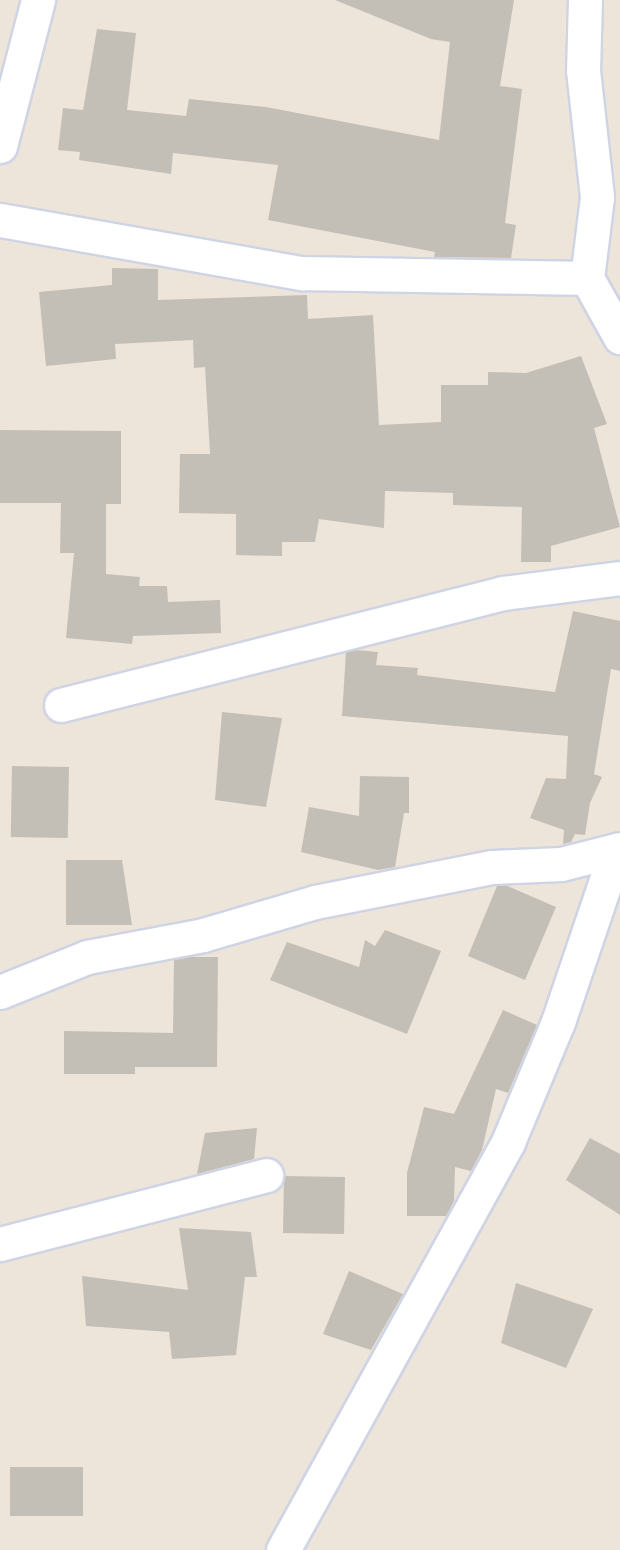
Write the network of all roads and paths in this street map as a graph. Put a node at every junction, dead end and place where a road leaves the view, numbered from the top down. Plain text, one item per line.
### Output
1 (38, 0) edge
2 (585, 0) edge
3 (0, 146) edge
4 (0, 220) edge
5 (587, 278) junction
6 (620, 337) edge
7 (620, 578) edge
8 (61, 705) dead end
9 (618, 850) edge
10 (0, 992) edge
11 (267, 1175) dead end
12 (0, 1244) edge
13 (283, 1550) edge

1 - 3 street
2 - 5 street
4 - 5 street
5 - 6 street
7 - 8 street
9 - 10 street
9 - 13 street
11 - 12 street

